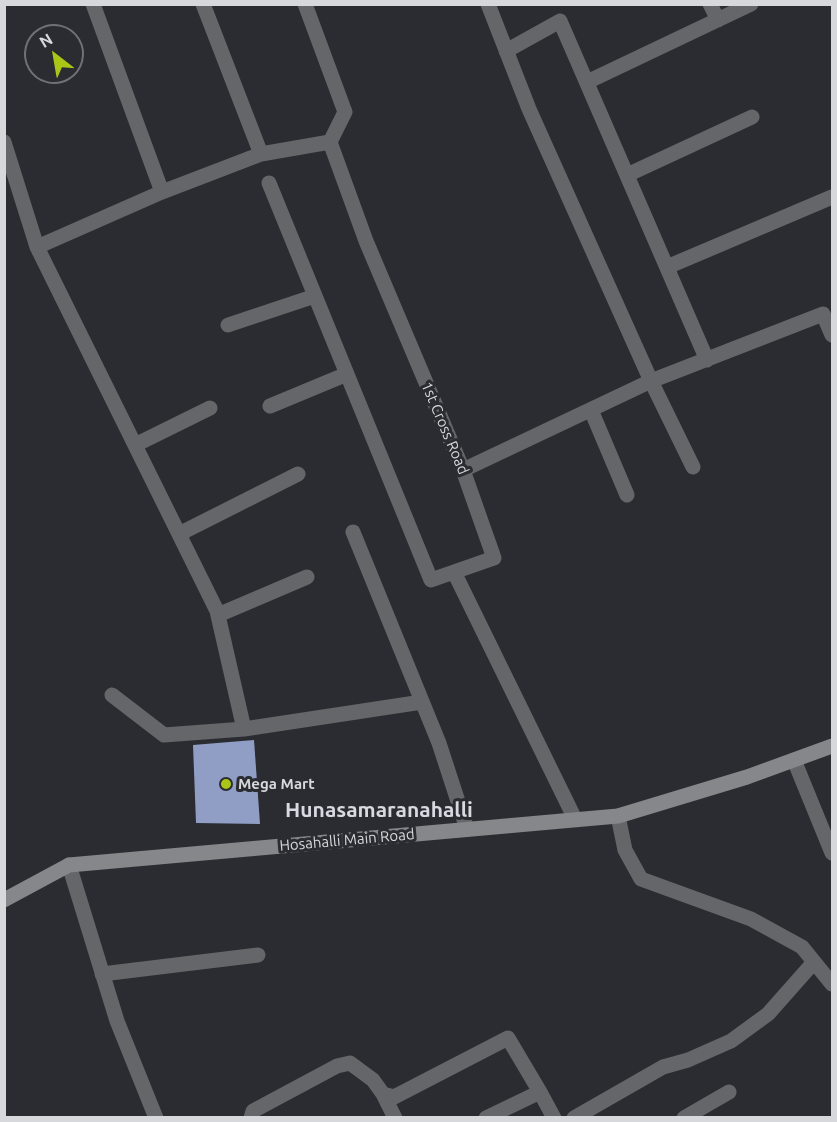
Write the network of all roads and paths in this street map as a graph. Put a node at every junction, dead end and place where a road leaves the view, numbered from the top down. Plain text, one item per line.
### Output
1 (93, 4) edge
2 (203, 4) edge
3 (305, 4) edge
4 (488, 4) edge
5 (710, 4) edge
6 (751, 4) edge
7 (718, 20) junction
8 (506, 51) junction
9 (587, 82) junction
10 (752, 117) dead end
11 (4, 141) edge
12 (330, 142) junction
13 (261, 154) junction
14 (627, 175) junction
15 (269, 183) dead end
16 (162, 192) junction
17 (832, 197) edge
18 (37, 247) junction
19 (667, 267) junction
20 (315, 296) junction
21 (828, 312) edge
22 (228, 325) dead end
23 (832, 335) edge
24 (707, 360) junction
25 (347, 374) junction
26 (651, 381) junction
27 (270, 406) dead end
28 (210, 408) dead end
29 (591, 410) junction
30 (135, 444) junction
31 (693, 467) dead end
32 (464, 470) junction
33 (297, 474) dead end
34 (627, 495) dead end
35 (353, 532) dead end
36 (178, 534) junction
37 (454, 572) junction
38 (307, 577) dead end
39 (218, 615) junction
40 (112, 696) dead end
41 (422, 702) junction
42 (244, 729) junction
43 (832, 746) edge
44 (794, 760) junction
45 (618, 816) junction
46 (576, 819) junction
47 (467, 829) junction
48 (832, 853) edge
49 (69, 865) junction
50 (4, 900) edge
51 (258, 955) dead end
52 (814, 962) junction
53 (102, 974) junction
54 (832, 984) edge
55 (540, 1092) junction
56 (729, 1092) dead end
57 (383, 1094) junction
58 (156, 1118) edge
59 (251, 1118) edge
60 (395, 1118) edge
61 (486, 1118) edge
62 (554, 1118) edge
63 (574, 1118) edge
64 (684, 1118) edge

1 - 16 street
2 - 13 street
3 - 12 street
4 - 8 street
5 - 7 street
6 - 7 street
7 - 9 street
8 - 9 street
8 - 26 street
9 - 14 street
10 - 14 street
11 - 18 street
12 - 13 street
12 - 32 street, 1st Cross Road
13 - 16 street
14 - 19 street
15 - 20 street
16 - 18 street
17 - 19 street
18 - 30 street
19 - 24 street
20 - 22 street
20 - 25 street
21 - 23 street
21 - 24 street
24 - 26 street
25 - 27 street
25 - 37 street
26 - 29 street
26 - 31 street
28 - 30 street
29 - 32 street
29 - 34 street
30 - 36 street
32 - 37 street, 1st Cross Road
33 - 36 street
35 - 41 street
36 - 39 street
37 - 46 street
38 - 39 street
39 - 42 street
40 - 42 street
41 - 42 street
41 - 47 street
43 - 44 street, Hosahalli Main Road
44 - 45 street, Hosahalli Main Road
44 - 48 street
45 - 46 street, Hosahalli Main Road
45 - 52 street
46 - 47 street, Hosahalli Main Road
47 - 49 street, Hosahalli Main Road
49 - 50 street, Hosahalli Main Road
49 - 53 street
51 - 53 street
52 - 54 street
52 - 63 street
53 - 58 street
55 - 57 street
55 - 61 street
55 - 62 street
56 - 64 street
57 - 59 street
57 - 60 street

